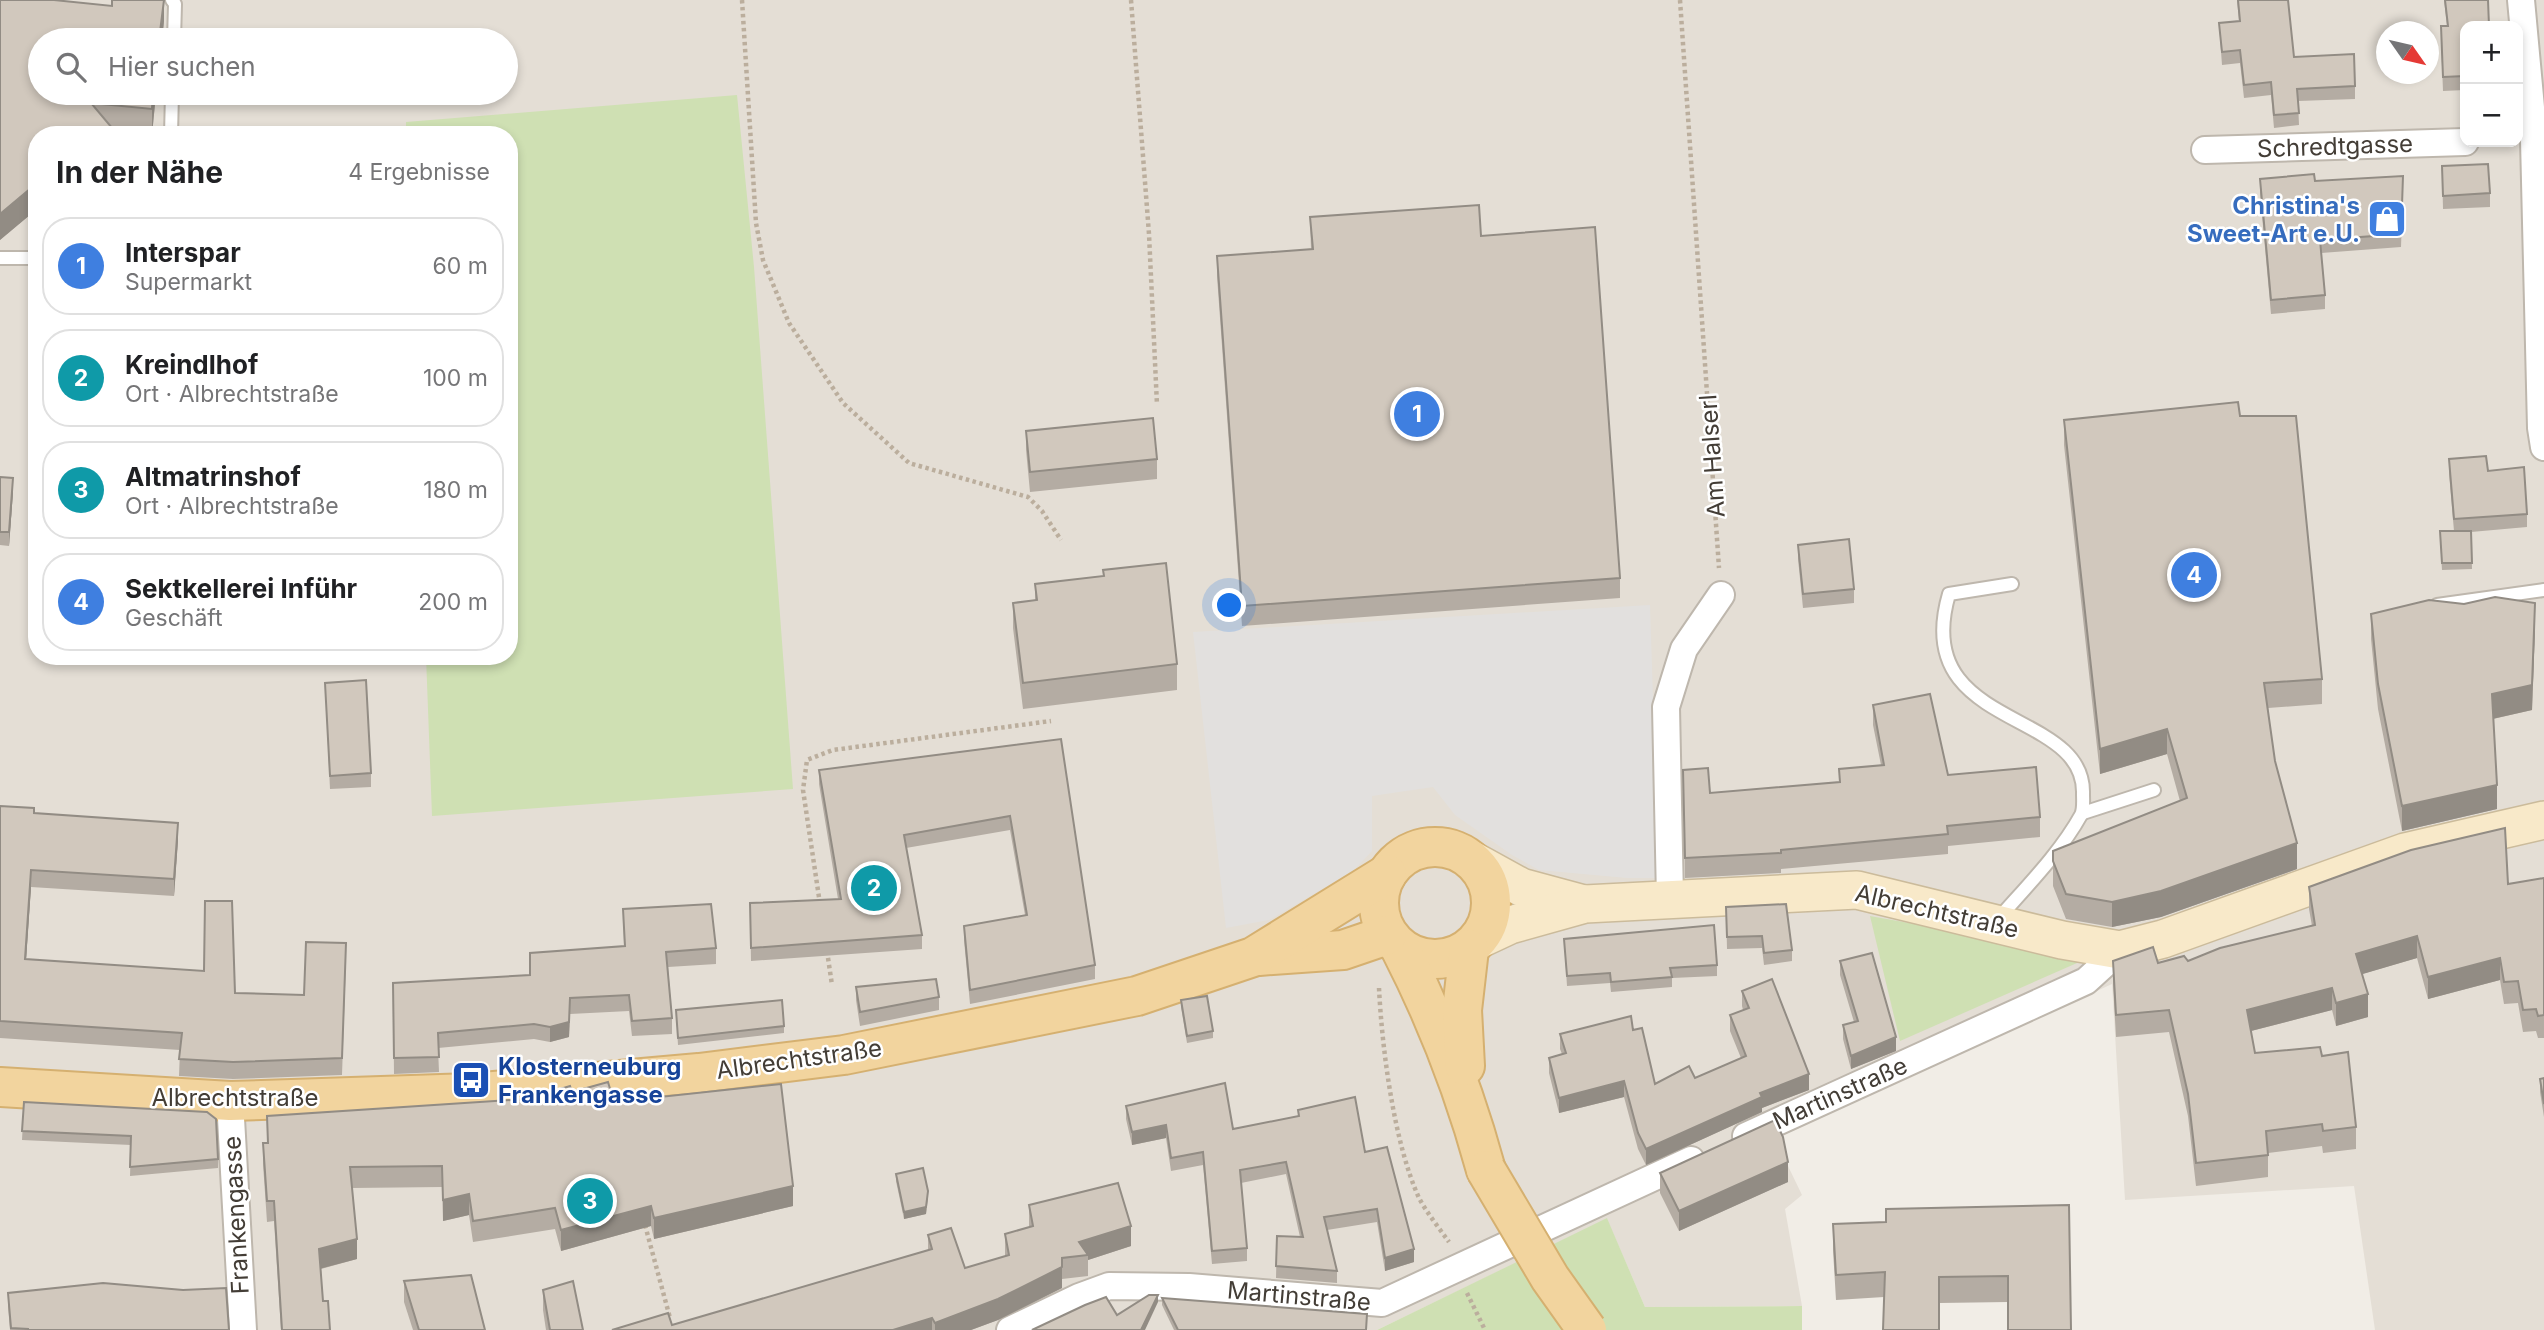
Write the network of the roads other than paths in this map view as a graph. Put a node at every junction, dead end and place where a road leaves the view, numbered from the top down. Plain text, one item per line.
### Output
1 (172, 0) edge
2 (2521, 0) edge
3 (174, 28) edge
4 (172, 105) edge
5 (171, 126) edge
6 (2526, 140) edge
7 (2460, 142) edge
8 (2205, 150) dead end
9 (0, 258) edge
10 (28, 258) edge
11 (2544, 447) edge
12 (2012, 584) dead end
13 (2544, 590) edge
14 (1721, 595) road end
15 (2428, 606) edge
16 (2154, 790) dead end
17 (2083, 813) junction
18 (2544, 820) edge
19 (1470, 859) junction
20 (1387, 874) junction
21 (1670, 898) junction
22 (1586, 904) junction
23 (1995, 922) junction
24 (1394, 943) junction
25 (1473, 945) junction
26 (2120, 950) junction
27 (1253, 957) junction
28 (0, 1087) edge
29 (230, 1101) junction
30 (1467, 1103) junction
31 (243, 1330) edge
32 (1010, 1330) edge
33 (1587, 1330) edge

1 - 3 lane
2 - 6 street
4 - 5 lane
6 - 11 street
7 - 8 street, Schredtgasse
9 - 10 lane
12 - 17 lane
13 - 15 lane
14 - 21 street
16 - 17 lane
17 - 23 lane
18 - 26 main road, Martinstraße
19 - 20 main road
19 - 22 main road, Albrechtstraße
19 - 25 main road
20 - 24 main road
20 - 27 main road, Albrechtstraße
21 - 22 main road, Albrechtstraße
21 - 23 main road, Albrechtstraße
22 - 25 main road, Albrechtstraße
23 - 26 main road, Albrechtstraße
24 - 25 main road
24 - 27 main road, Albrechtstraße
24 - 30 main road
25 - 30 main road
26 - 32 street, Martinstraße
27 - 29 main road, Albrechtstraße
28 - 29 main road, Albrechtstraße
29 - 31 street, Frankengasse
30 - 33 main road, bridge

